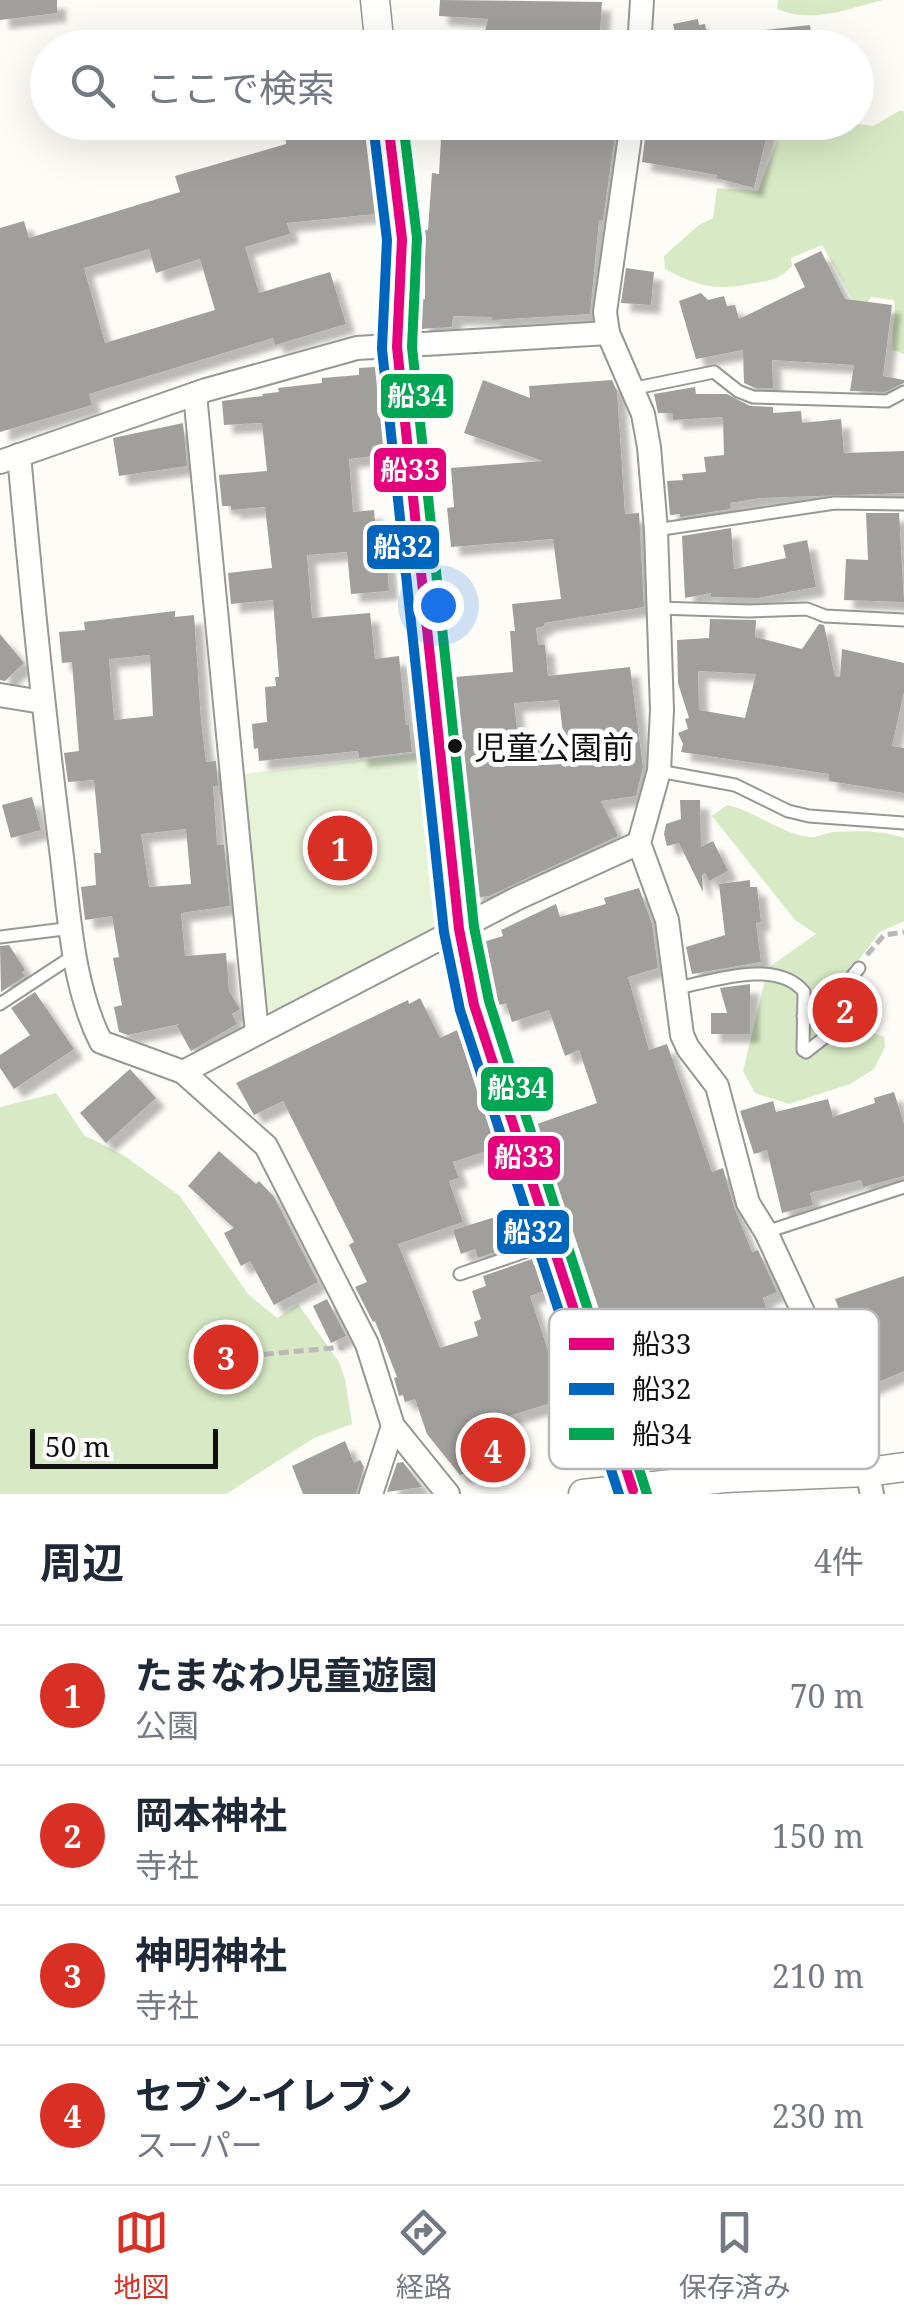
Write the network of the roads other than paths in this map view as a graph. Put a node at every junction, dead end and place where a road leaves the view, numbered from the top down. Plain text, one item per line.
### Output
1 (375, 0) edge
2 (642, 0) edge
3 (378, 30) edge
4 (640, 30) edge
5 (390, 140) edge
6 (629, 140) edge
7 (608, 333) junction
8 (397, 346) junction
9 (632, 389) junction
10 (904, 392) edge
11 (195, 394) junction
12 (10, 458) edge
13 (904, 504) edge
14 (656, 530) junction
15 (659, 608) junction
16 (904, 620) edge
17 (0, 694) edge
18 (42, 702) junction
19 (659, 771) junction
20 (904, 823) edge
21 (640, 843) junction
22 (72, 928) junction
23 (459, 929) junction
24 (0, 937) edge
25 (76, 954) junction
26 (859, 968) road end
27 (676, 988) junction
28 (0, 1004) edge
29 (804, 1016) junction
30 (257, 1033) junction
31 (829, 1034) dead end
32 (183, 1072) junction
33 (904, 1188) edge
34 (766, 1232) junction
35 (551, 1243) junction
36 (460, 1274) dead end
37 (573, 1309) edge
38 (802, 1309) edge
39 (393, 1426) junction
40 (904, 1467) edge
41 (626, 1469) edge
42 (869, 1483) edge
43 (633, 1490) junction
44 (371, 1494) edge
45 (448, 1494) edge
46 (583, 1494) edge

1 - 3 street
2 - 4 street
5 - 8 street
6 - 7 street
7 - 8 street
7 - 9 street
8 - 11 street
8 - 23 street
9 - 10 lane
9 - 14 street
11 - 12 street
11 - 30 street
12 - 18 street
13 - 14 lane
14 - 15 street
15 - 16 lane
15 - 19 street
17 - 18 street
18 - 22 street
19 - 20 lane
19 - 21 street
21 - 23 street
21 - 27 street
22 - 24 lane
22 - 25 street
23 - 30 street
23 - 35 street
25 - 28 lane
25 - 32 street
26 - 29 lane
27 - 29 lane
27 - 34 street
29 - 31 lane
30 - 32 street
32 - 39 street
33 - 34 lane
34 - 38 street
35 - 36 lane
35 - 37 street
39 - 44 street
39 - 45 street
40 - 42 street
41 - 43 street
42 - 43 street
43 - 46 street

